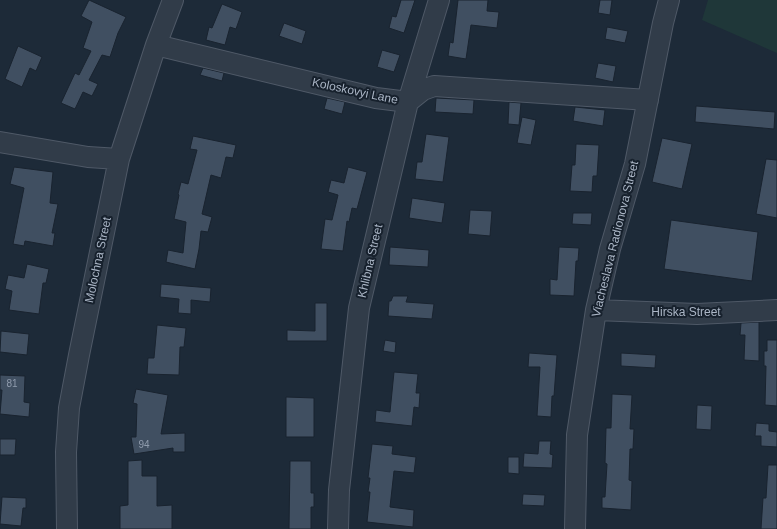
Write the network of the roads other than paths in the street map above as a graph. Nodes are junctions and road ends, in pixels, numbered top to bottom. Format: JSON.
{"nodes":[{"id":1,"x":173,"y":0,"type":"edge"},
{"id":2,"x":439,"y":0,"type":"edge"},
{"id":3,"x":669,"y":0,"type":"edge"},
{"id":4,"x":156,"y":45,"type":"junction"},
{"id":5,"x":648,"y":100,"type":"junction"},
{"id":6,"x":408,"y":102,"type":"junction"},
{"id":7,"x":0,"y":142,"type":"edge"},
{"id":8,"x":119,"y":158,"type":"junction"},
{"id":9,"x":596,"y":310,"type":"junction"},
{"id":10,"x":777,"y":310,"type":"edge"},
{"id":11,"x":67,"y":529,"type":"edge"},
{"id":12,"x":338,"y":529,"type":"edge"},
{"id":13,"x":575,"y":529,"type":"edge"}],
"edges":[{"from":1,"to":4,"type":"street","name":"Molochna Street"},
{"from":2,"to":6,"type":"street","name":"Khlibna Street"},
{"from":3,"to":5,"type":"street","name":"Viacheslava Radionova Street"},
{"from":4,"to":6,"type":"street","name":"Koloskovyi Lane"},
{"from":4,"to":8,"type":"street","name":"Molochna Street"},
{"from":5,"to":6,"type":"street","name":"Koloskovyi Lane"},
{"from":5,"to":9,"type":"street","name":"Viacheslava Radionova Street"},
{"from":6,"to":12,"type":"street","name":"Khlibna Street"},
{"from":7,"to":8,"type":"street"},
{"from":8,"to":11,"type":"street","name":"Molochna Street"},
{"from":9,"to":10,"type":"street","name":"Hirska Street"},
{"from":9,"to":13,"type":"street","name":"Viacheslava Radionova Street"}]}
